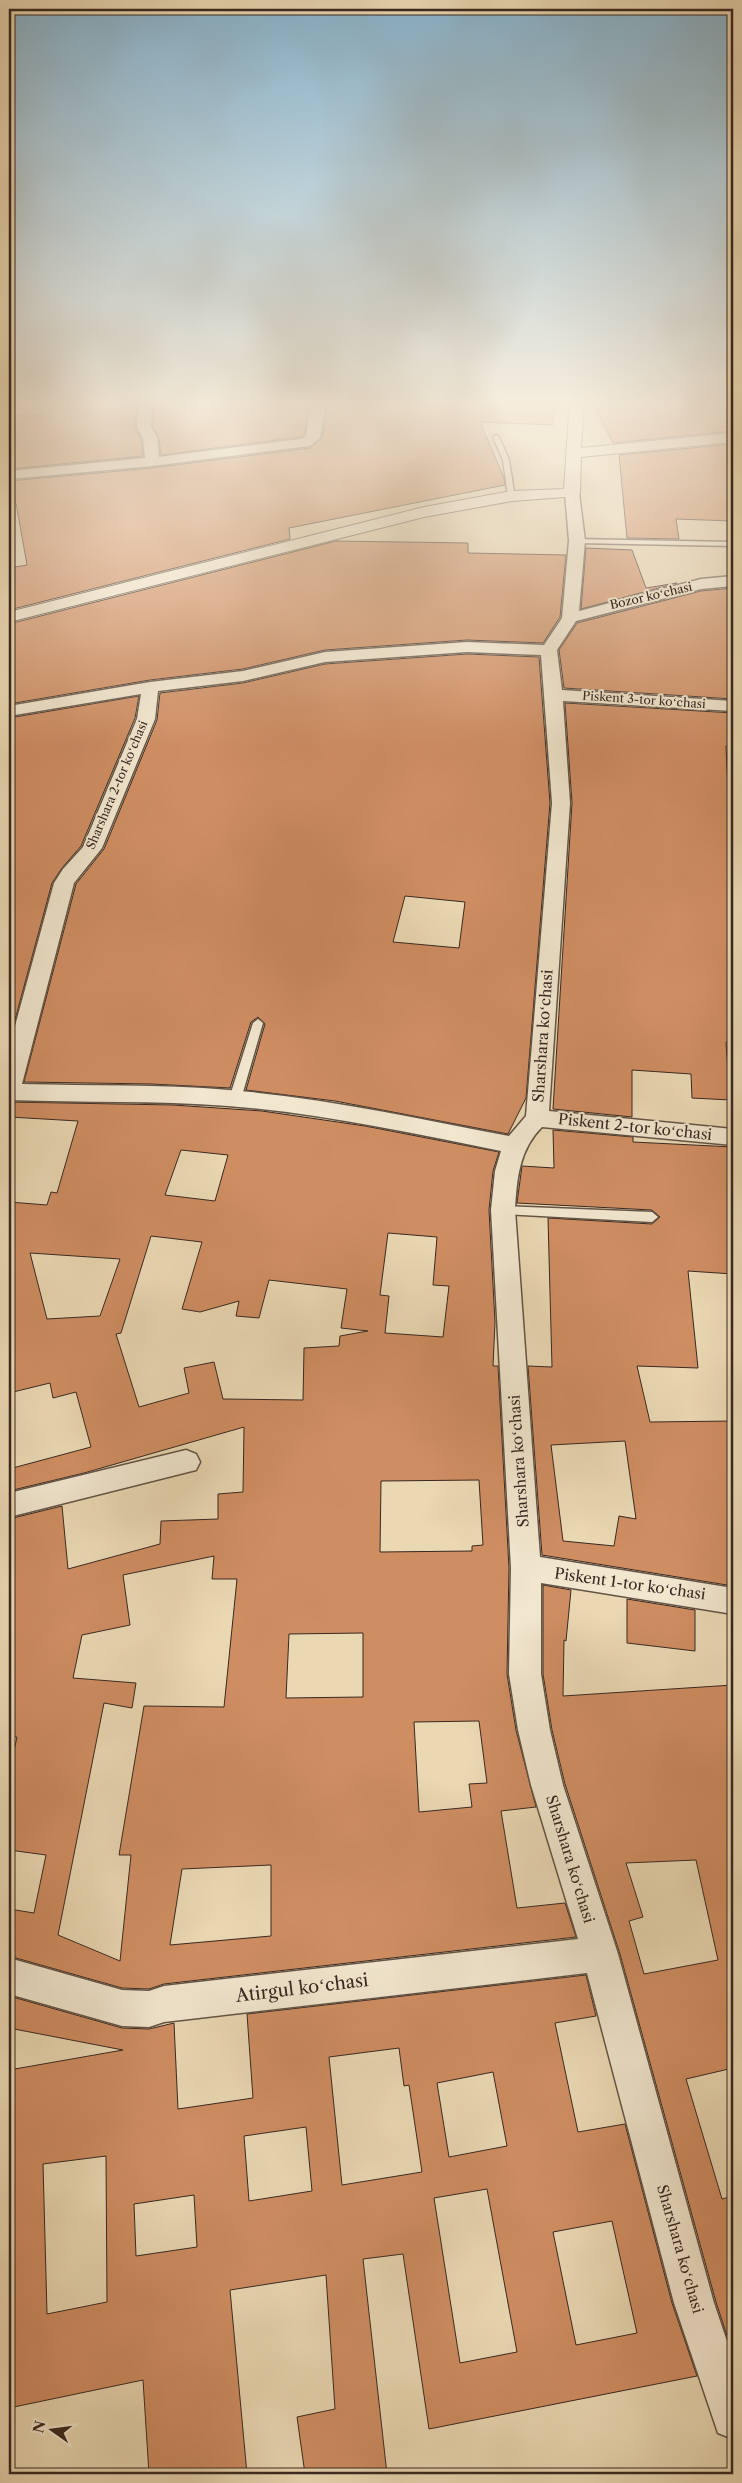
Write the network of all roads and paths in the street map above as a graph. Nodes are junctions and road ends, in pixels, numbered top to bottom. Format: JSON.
{"nodes":[{"id":1,"x":409,"y":516,"type":"edge"},
{"id":2,"x":574,"y":516,"type":"edge"},
{"id":3,"x":577,"y":541,"type":"junction"},
{"id":4,"x":733,"y":544,"type":"edge"},
{"id":5,"x":733,"y":581,"type":"edge"},
{"id":6,"x":9,"y":617,"type":"edge"},
{"id":7,"x":570,"y":618,"type":"junction"},
{"id":8,"x":549,"y":650,"type":"junction"},
{"id":9,"x":150,"y":687,"type":"junction"},
{"id":10,"x":554,"y":695,"type":"junction"},
{"id":11,"x":733,"y":706,"type":"edge"},
{"id":12,"x":9,"y":711,"type":"edge"},
{"id":13,"x":258,"y":1024,"type":"dead end"},
{"id":14,"x":9,"y":1091,"type":"edge"},
{"id":15,"x":235,"y":1099,"type":"junction"},
{"id":16,"x":537,"y":1118,"type":"junction"},
{"id":17,"x":733,"y":1137,"type":"edge"},
{"id":18,"x":513,"y":1145,"type":"junction"},
{"id":19,"x":503,"y":1210,"type":"junction"},
{"id":20,"x":652,"y":1217,"type":"dead end"},
{"id":21,"x":186,"y":1462,"type":"dead end"},
{"id":22,"x":9,"y":1505,"type":"edge"},
{"id":23,"x":526,"y":1568,"type":"junction"},
{"id":24,"x":733,"y":1600,"type":"edge"},
{"id":25,"x":600,"y":1954,"type":"junction"},
{"id":26,"x":9,"y":1976,"type":"edge"},
{"id":27,"x":733,"y":2418,"type":"edge"}],
"edges":[{"from":1,"to":6,"type":"street"},
{"from":2,"to":3,"type":"street"},
{"from":3,"to":4,"type":"lane"},
{"from":3,"to":7,"type":"street"},
{"from":5,"to":7,"type":"street","name":"Bozor koʻchasi"},
{"from":7,"to":8,"type":"street"},
{"from":8,"to":9,"type":"street"},
{"from":8,"to":10,"type":"street","name":"Sharshara koʻchasi"},
{"from":9,"to":12,"type":"street"},
{"from":9,"to":14,"type":"street","name":"Sharshara 2-tor koʻchasi"},
{"from":10,"to":11,"type":"street","name":"Piskent 3-tor koʻchasi"},
{"from":10,"to":16,"type":"street","name":"Sharshara koʻchasi"},
{"from":13,"to":15,"type":"lane"},
{"from":14,"to":15,"type":"street"},
{"from":15,"to":18,"type":"street"},
{"from":16,"to":17,"type":"street","name":"Piskent 2-tor koʻchasi"},
{"from":16,"to":18,"type":"street","name":"Sharshara koʻchasi"},
{"from":18,"to":19,"type":"street","name":"Sharshara koʻchasi"},
{"from":19,"to":20,"type":"lane"},
{"from":19,"to":23,"type":"street","name":"Sharshara koʻchasi"},
{"from":21,"to":22,"type":"street"},
{"from":23,"to":24,"type":"street","name":"Piskent 1-tor koʻchasi"},
{"from":23,"to":25,"type":"street","name":"Sharshara koʻchasi"},
{"from":25,"to":26,"type":"street","name":"Atirgul koʻchasi"},
{"from":25,"to":27,"type":"street","name":"Sharshara koʻchasi"}]}
